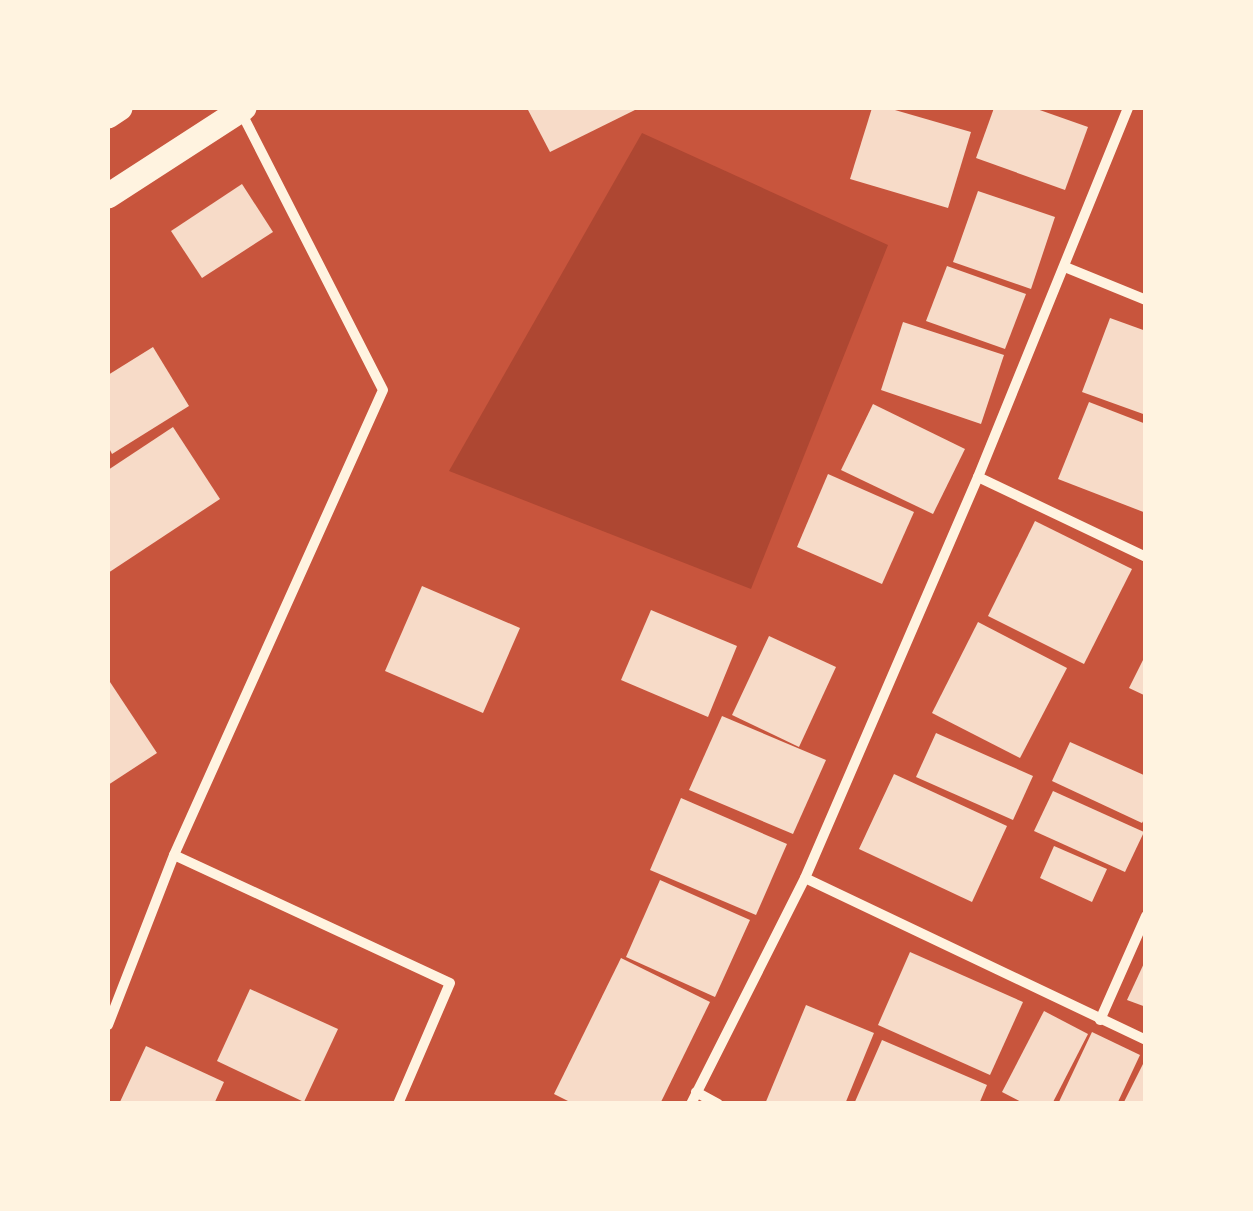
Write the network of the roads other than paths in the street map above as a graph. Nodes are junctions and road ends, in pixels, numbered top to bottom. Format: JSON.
{"nodes":[{"id":1,"x":120,"y":108,"type":"edge"},
{"id":2,"x":242,"y":108,"type":"edge"},
{"id":3,"x":1128,"y":108,"type":"edge"},
{"id":4,"x":108,"y":116,"type":"edge"},
{"id":5,"x":108,"y":196,"type":"edge"},
{"id":6,"x":1064,"y":267,"type":"junction"},
{"id":7,"x":1146,"y":300,"type":"edge"},
{"id":8,"x":978,"y":477,"type":"junction"},
{"id":9,"x":1146,"y":557,"type":"edge"},
{"id":10,"x":174,"y":855,"type":"junction"},
{"id":11,"x":805,"y":878,"type":"junction"},
{"id":12,"x":1146,"y":916,"type":"edge"},
{"id":13,"x":1100,"y":1020,"type":"junction"},
{"id":14,"x":108,"y":1025,"type":"edge"},
{"id":15,"x":1146,"y":1040,"type":"edge"},
{"id":16,"x":694,"y":1098,"type":"edge"},
{"id":17,"x":398,"y":1104,"type":"edge"},
{"id":18,"x":718,"y":1104,"type":"edge"}],
"edges":[{"from":1,"to":4,"type":"main road"},
{"from":2,"to":5,"type":"main road"},
{"from":2,"to":10,"type":"street"},
{"from":3,"to":6,"type":"street"},
{"from":6,"to":7,"type":"street"},
{"from":6,"to":8,"type":"street"},
{"from":8,"to":9,"type":"street"},
{"from":8,"to":11,"type":"street"},
{"from":10,"to":14,"type":"street"},
{"from":10,"to":17,"type":"street"},
{"from":11,"to":13,"type":"street"},
{"from":11,"to":16,"type":"street"},
{"from":12,"to":13,"type":"street"},
{"from":13,"to":15,"type":"street"},
{"from":16,"to":18,"type":"street"}]}
